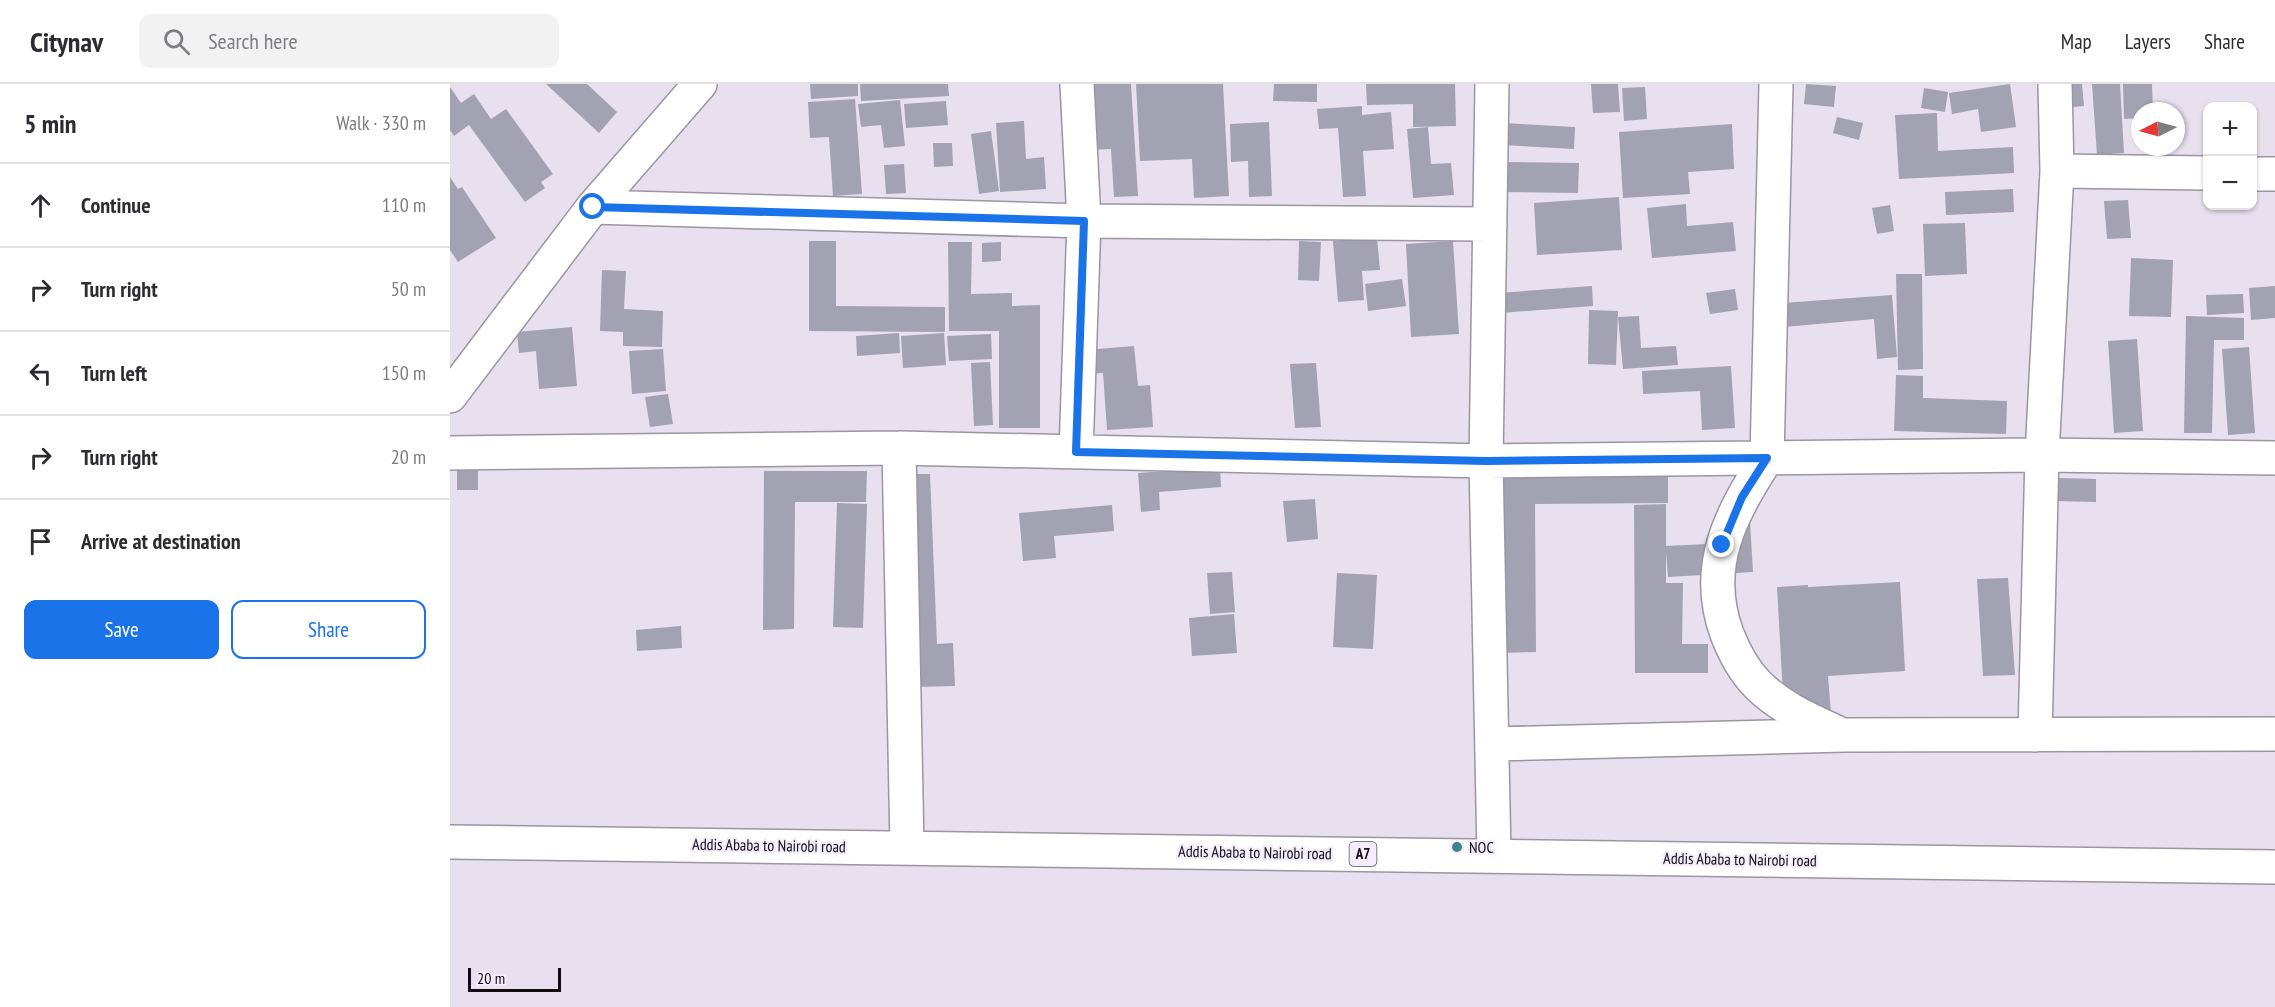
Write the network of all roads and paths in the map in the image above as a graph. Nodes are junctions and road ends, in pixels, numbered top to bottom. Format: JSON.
{"nodes":[{"id":1,"x":700,"y":84,"type":"edge"},
{"id":2,"x":1077,"y":84,"type":"edge"},
{"id":3,"x":1492,"y":84,"type":"edge"},
{"id":4,"x":1776,"y":84,"type":"edge"},
{"id":5,"x":2055,"y":84,"type":"edge"},
{"id":6,"x":2057,"y":171,"type":"junction"},
{"id":7,"x":2203,"y":173,"type":"edge"},
{"id":8,"x":2257,"y":174,"type":"edge"},
{"id":9,"x":2275,"y":174,"type":"edge"},
{"id":10,"x":593,"y":207,"type":"junction"},
{"id":11,"x":1084,"y":221,"type":"junction"},
{"id":12,"x":1490,"y":224,"type":"junction"},
{"id":13,"x":450,"y":396,"type":"edge"},
{"id":14,"x":899,"y":448,"type":"junction"},
{"id":15,"x":1076,"y":452,"type":"junction"},
{"id":16,"x":450,"y":453,"type":"edge"},
{"id":17,"x":2042,"y":455,"type":"junction"},
{"id":18,"x":1767,"y":458,"type":"junction"},
{"id":19,"x":2275,"y":458,"type":"edge"},
{"id":20,"x":1486,"y":461,"type":"junction"},
{"id":21,"x":2275,"y":734,"type":"edge"},
{"id":22,"x":1844,"y":735,"type":"junction"},
{"id":23,"x":2035,"y":735,"type":"junction"},
{"id":24,"x":1492,"y":744,"type":"junction"},
{"id":25,"x":450,"y":842,"type":"edge"},
{"id":26,"x":907,"y":847,"type":"junction"},
{"id":27,"x":1494,"y":855,"type":"junction"},
{"id":28,"x":2275,"y":867,"type":"edge"}],
"edges":[{"from":1,"to":10,"type":"main road"},
{"from":2,"to":11,"type":"main road"},
{"from":3,"to":12,"type":"main road"},
{"from":4,"to":18,"type":"main road"},
{"from":5,"to":6,"type":"main road"},
{"from":6,"to":7,"type":"main road"},
{"from":6,"to":17,"type":"main road"},
{"from":8,"to":9,"type":"main road"},
{"from":10,"to":11,"type":"main road"},
{"from":10,"to":13,"type":"main road"},
{"from":11,"to":12,"type":"main road"},
{"from":11,"to":15,"type":"main road"},
{"from":12,"to":20,"type":"main road"},
{"from":14,"to":15,"type":"main road"},
{"from":14,"to":16,"type":"main road"},
{"from":14,"to":26,"type":"main road"},
{"from":15,"to":20,"type":"main road"},
{"from":17,"to":18,"type":"main road"},
{"from":17,"to":19,"type":"main road"},
{"from":17,"to":23,"type":"main road"},
{"from":18,"to":20,"type":"main road"},
{"from":18,"to":22,"type":"main road"},
{"from":20,"to":24,"type":"main road"},
{"from":21,"to":23,"type":"main road"},
{"from":22,"to":23,"type":"main road"},
{"from":22,"to":24,"type":"main road"},
{"from":24,"to":27,"type":"main road"},
{"from":25,"to":26,"type":"main road","name":"Addis Ababa to Nairobi road","number":"A7"},
{"from":26,"to":27,"type":"main road","name":"Addis Ababa to Nairobi road","number":"A7"},
{"from":27,"to":28,"type":"main road","name":"Addis Ababa to Nairobi road","number":"A7"}]}
